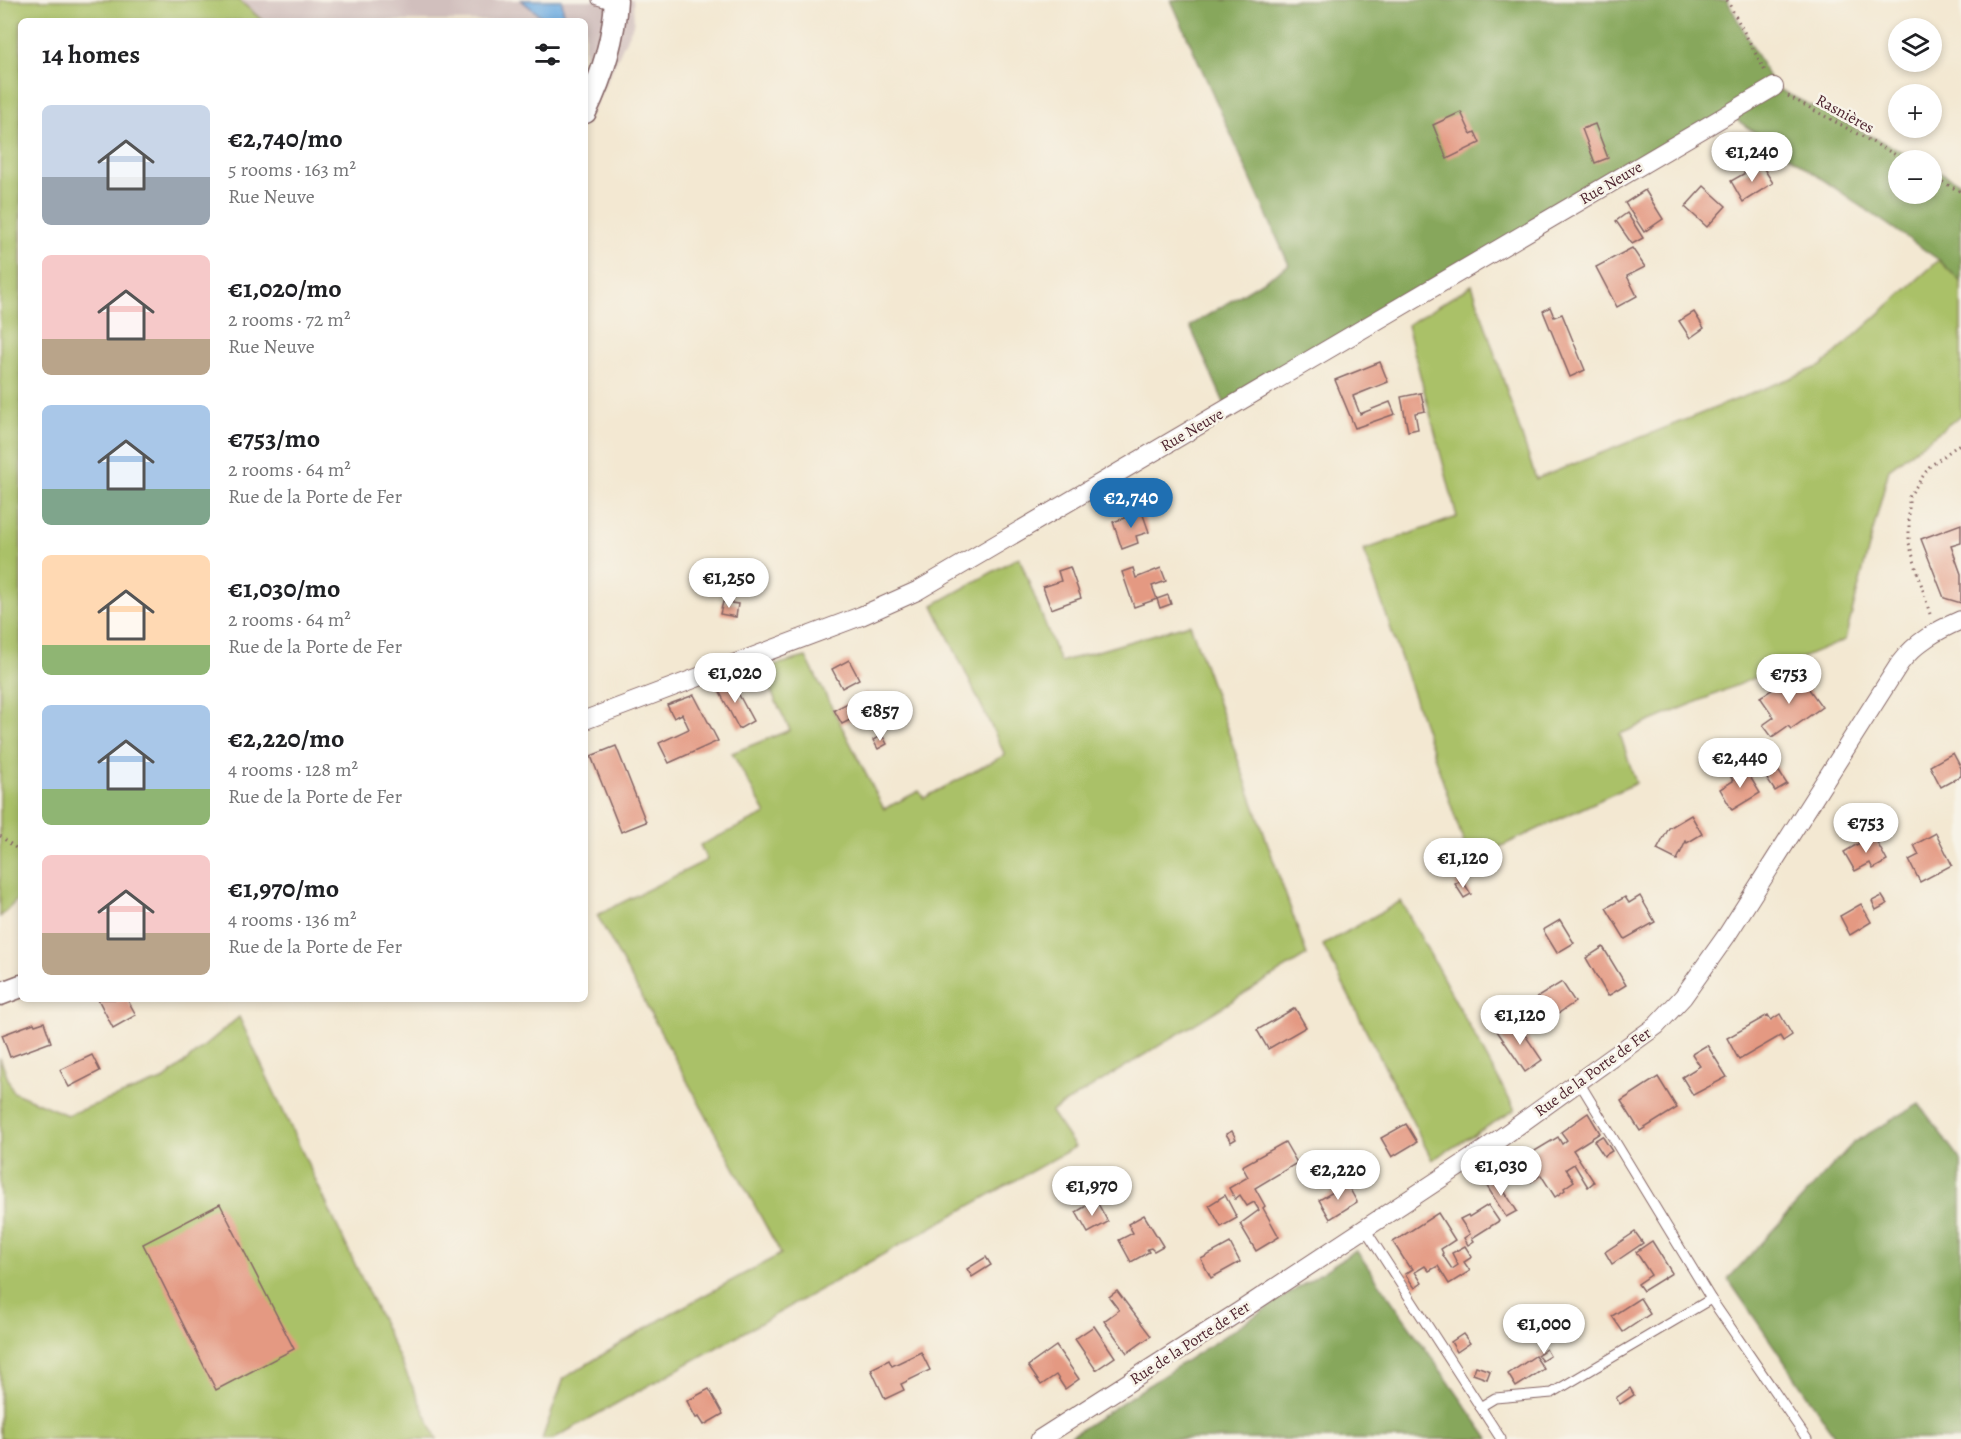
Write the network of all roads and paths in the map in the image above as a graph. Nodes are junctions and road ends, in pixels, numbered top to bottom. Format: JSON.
{"nodes":[{"id":1,"x":1727,"y":0,"type":"edge"},
{"id":2,"x":610,"y":2,"type":"edge"},
{"id":3,"x":1774,"y":87,"type":"junction"},
{"id":4,"x":588,"y":105,"type":"edge"},
{"id":5,"x":1888,"y":151,"type":"edge"},
{"id":6,"x":1942,"y":182,"type":"edge"},
{"id":7,"x":1961,"y":192,"type":"edge"},
{"id":8,"x":1961,"y":443,"type":"edge"},
{"id":9,"x":1961,"y":620,"type":"edge"},
{"id":10,"x":1935,"y":631,"type":"junction"},
{"id":11,"x":588,"y":719,"type":"edge"},
{"id":12,"x":0,"y":836,"type":"edge"},
{"id":13,"x":18,"y":850,"type":"edge"},
{"id":14,"x":18,"y":987,"type":"edge"},
{"id":15,"x":0,"y":994,"type":"edge"},
{"id":16,"x":1579,"y":1082,"type":"junction"},
{"id":17,"x":1365,"y":1229,"type":"junction"},
{"id":18,"x":1711,"y":1299,"type":"junction"},
{"id":19,"x":1480,"y":1407,"type":"junction"},
{"id":20,"x":1040,"y":1439,"type":"edge"},
{"id":21,"x":1501,"y":1439,"type":"edge"},
{"id":22,"x":1807,"y":1439,"type":"edge"}],
"edges":[{"from":1,"to":3,"type":"path"},
{"from":2,"to":4,"type":"street"},
{"from":3,"to":5,"type":"path","name":"Rasnières"},
{"from":3,"to":11,"type":"street","name":"Rue Neuve"},
{"from":6,"to":7,"type":"path"},
{"from":8,"to":10,"type":"path"},
{"from":9,"to":10,"type":"street","name":"Rue de la Porte de Fer"},
{"from":10,"to":16,"type":"street","name":"Rue de la Porte de Fer"},
{"from":12,"to":13,"type":"path"},
{"from":14,"to":15,"type":"street"},
{"from":16,"to":17,"type":"street","name":"Rue de la Porte de Fer"},
{"from":16,"to":18,"type":"lane"},
{"from":17,"to":19,"type":"lane"},
{"from":17,"to":20,"type":"street","name":"Rue de la Porte de Fer"},
{"from":18,"to":19,"type":"lane"},
{"from":18,"to":22,"type":"lane"},
{"from":19,"to":21,"type":"lane"}]}
